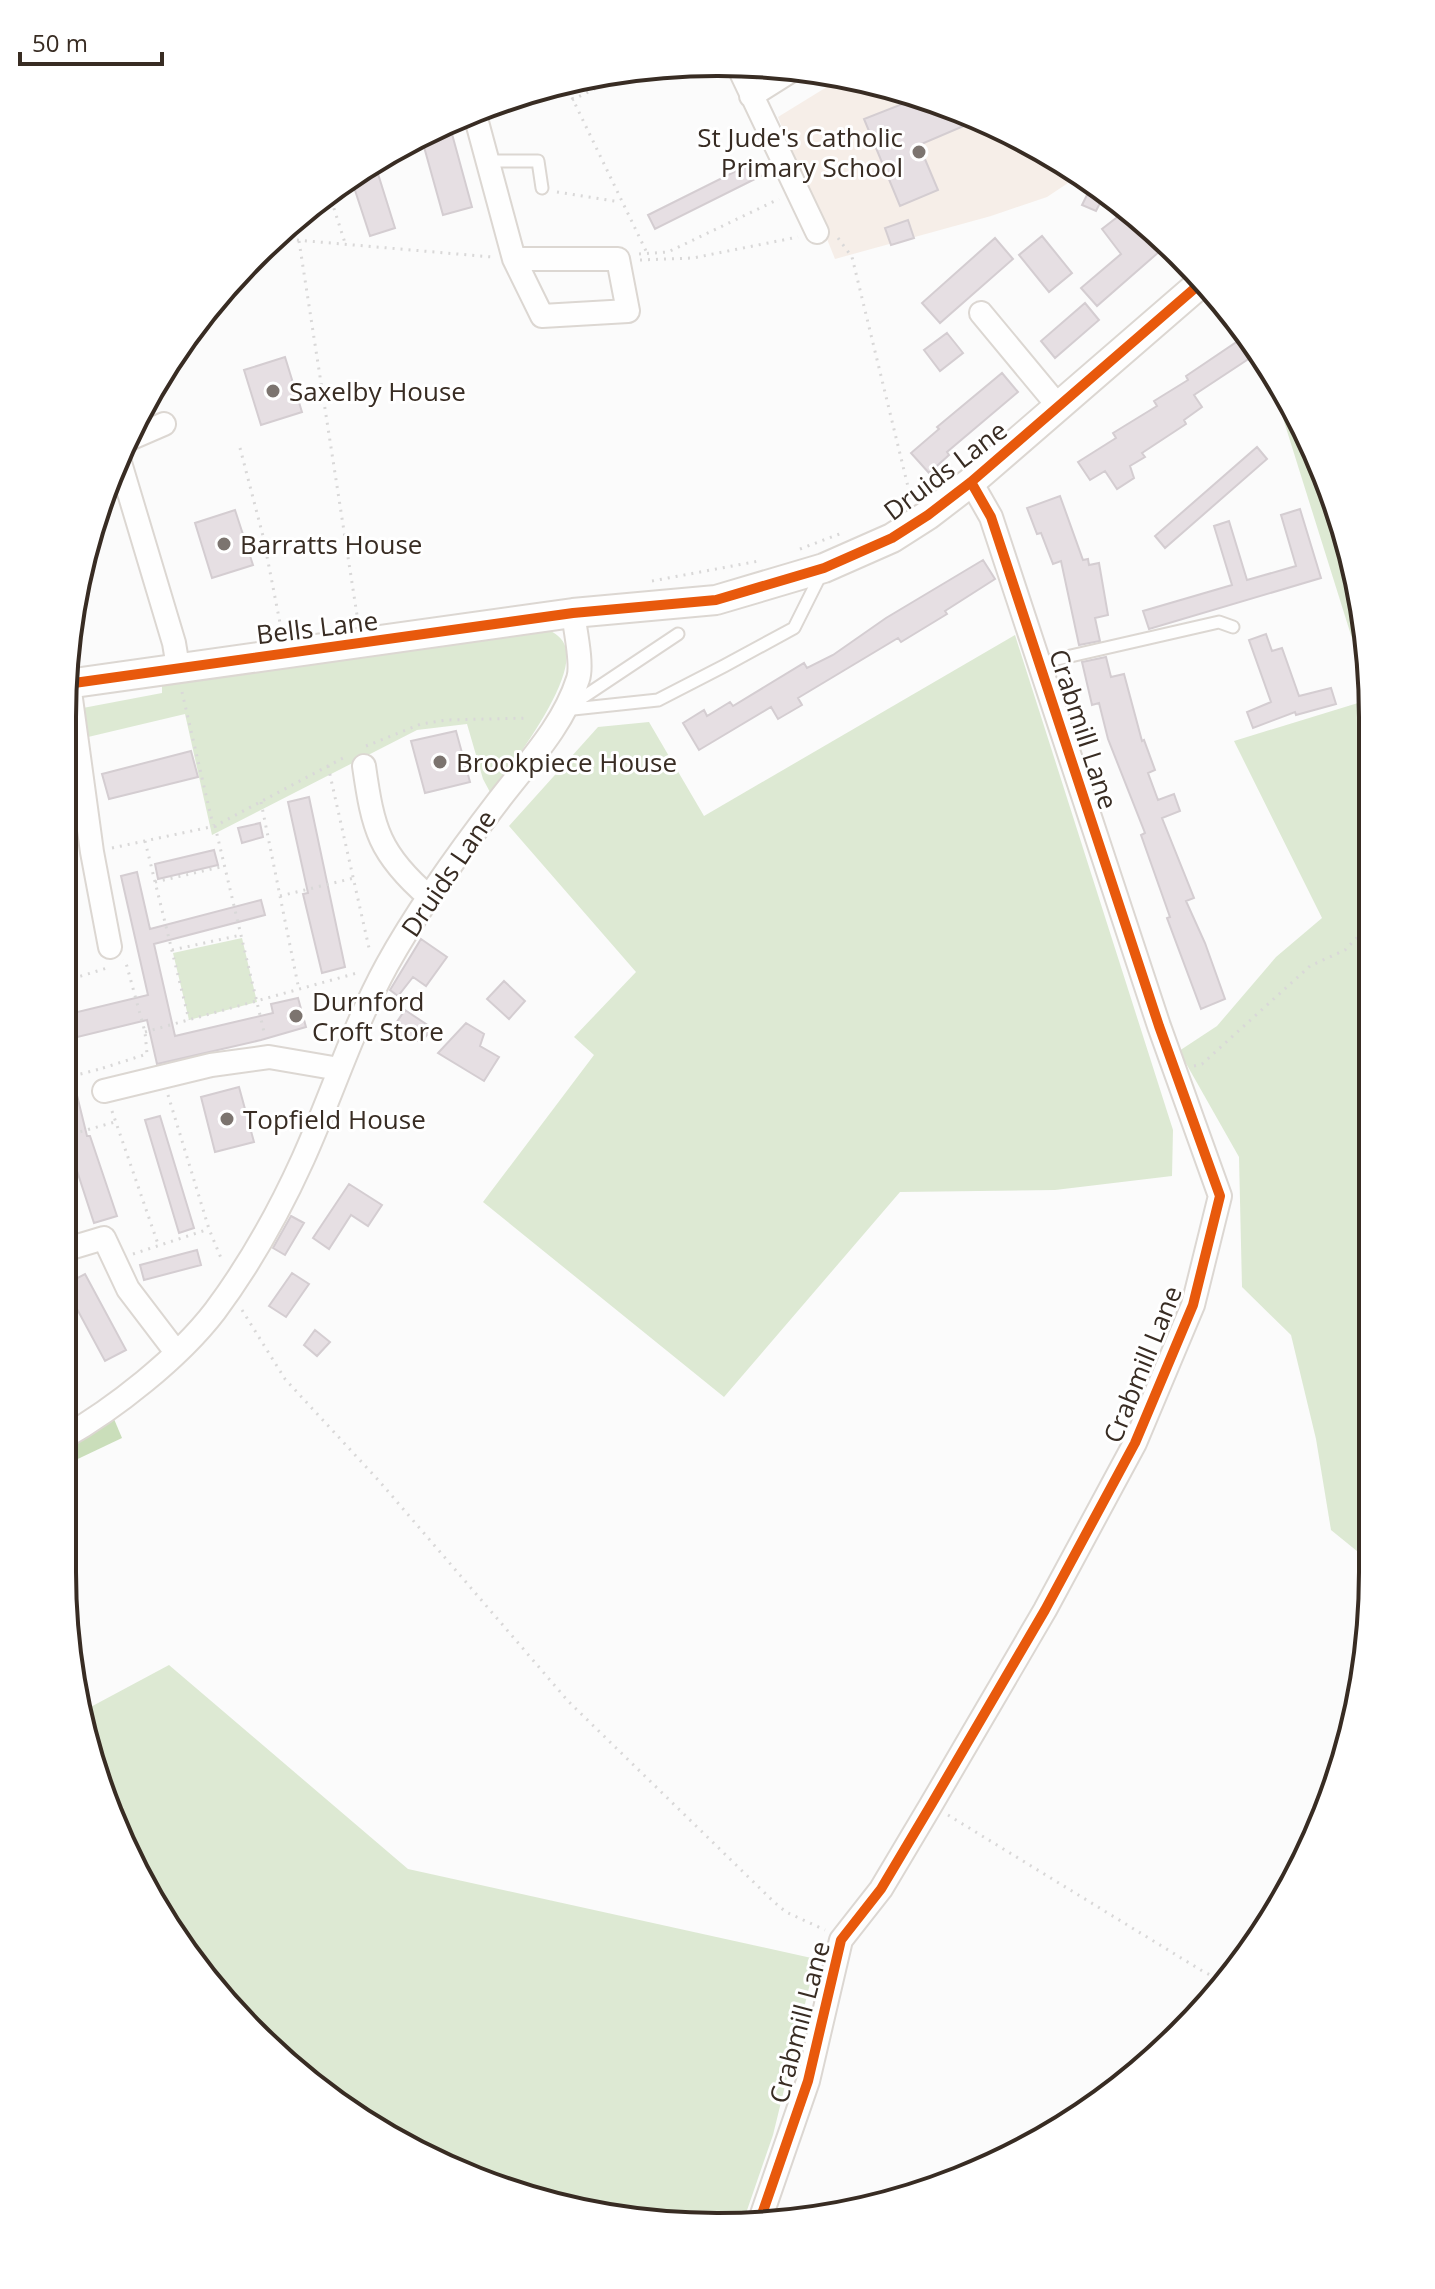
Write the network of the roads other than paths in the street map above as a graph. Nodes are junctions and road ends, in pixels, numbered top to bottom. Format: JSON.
{"nodes":[{"id":1,"x":743,"y":77,"type":"edge"},
{"id":2,"x":778,"y":79,"type":"edge"},
{"id":3,"x":751,"y":96,"type":"junction"},
{"id":4,"x":477,"y":123,"type":"edge"},
{"id":5,"x":488,"y":161,"type":"junction"},
{"id":6,"x":542,"y":188,"type":"road end"},
{"id":7,"x":817,"y":232,"type":"road end"},
{"id":8,"x":514,"y":259,"type":"junction"},
{"id":9,"x":1189,"y":283,"type":"edge"},
{"id":10,"x":981,"y":313,"type":"dead end"},
{"id":11,"x":1059,"y":407,"type":"junction"},
{"id":12,"x":164,"y":424,"type":"dead end"},
{"id":13,"x":142,"y":433,"type":"edge"},
{"id":14,"x":124,"y":475,"type":"edge"},
{"id":15,"x":971,"y":482,"type":"junction"},
{"id":16,"x":824,"y":568,"type":"junction"},
{"id":17,"x":573,"y":613,"type":"junction"},
{"id":18,"x":1233,"y":627,"type":"dead end"},
{"id":19,"x":678,"y":634,"type":"dead end"},
{"id":20,"x":1040,"y":663,"type":"junction"},
{"id":21,"x":180,"y":678,"type":"junction"},
{"id":22,"x":77,"y":684,"type":"edge"},
{"id":23,"x":564,"y":710,"type":"junction"},
{"id":24,"x":76,"y":740,"type":"edge"},
{"id":25,"x":359,"y":756,"type":"road end"},
{"id":26,"x":429,"y":897,"type":"junction"},
{"id":27,"x":111,"y":957,"type":"road end"},
{"id":28,"x":339,"y":1069,"type":"junction"},
{"id":29,"x":104,"y":1080,"type":"road end"},
{"id":30,"x":76,"y":1246,"type":"edge"},
{"id":31,"x":176,"y":1352,"type":"junction"},
{"id":32,"x":76,"y":1430,"type":"edge"},
{"id":33,"x":763,"y":2212,"type":"edge"}],
"edges":[{"from":1,"to":3,"type":"street"},
{"from":2,"to":3,"type":"street"},
{"from":3,"to":7,"type":"street"},
{"from":4,"to":5,"type":"street"},
{"from":5,"to":6,"type":"lane"},
{"from":5,"to":8,"type":"street"},
{"from":8,"to":8,"type":"street"},
{"from":9,"to":11,"type":"street","name":"Druids Lane"},
{"from":10,"to":11,"type":"street"},
{"from":11,"to":15,"type":"street","name":"Druids Lane"},
{"from":12,"to":13,"type":"street"},
{"from":14,"to":21,"type":"street"},
{"from":15,"to":16,"type":"street","name":"Druids Lane"},
{"from":15,"to":20,"type":"street","name":"Crabmill Lane"},
{"from":16,"to":17,"type":"street","name":"Druids Lane"},
{"from":16,"to":23,"type":"lane"},
{"from":17,"to":21,"type":"street","name":"Bells Lane"},
{"from":17,"to":23,"type":"street","name":"Druids Lane"},
{"from":18,"to":20,"type":"lane"},
{"from":19,"to":23,"type":"lane"},
{"from":20,"to":33,"type":"street","name":"Crabmill Lane"},
{"from":21,"to":22,"type":"street","name":"Bells Lane"},
{"from":23,"to":26,"type":"street","name":"Druids Lane"},
{"from":24,"to":27,"type":"street"},
{"from":25,"to":26,"type":"street"},
{"from":26,"to":28,"type":"street","name":"Druids Lane"},
{"from":28,"to":29,"type":"street"},
{"from":28,"to":31,"type":"street","name":"Druids Lane"},
{"from":30,"to":31,"type":"street"},
{"from":31,"to":32,"type":"street","name":"Druids Lane"}]}
